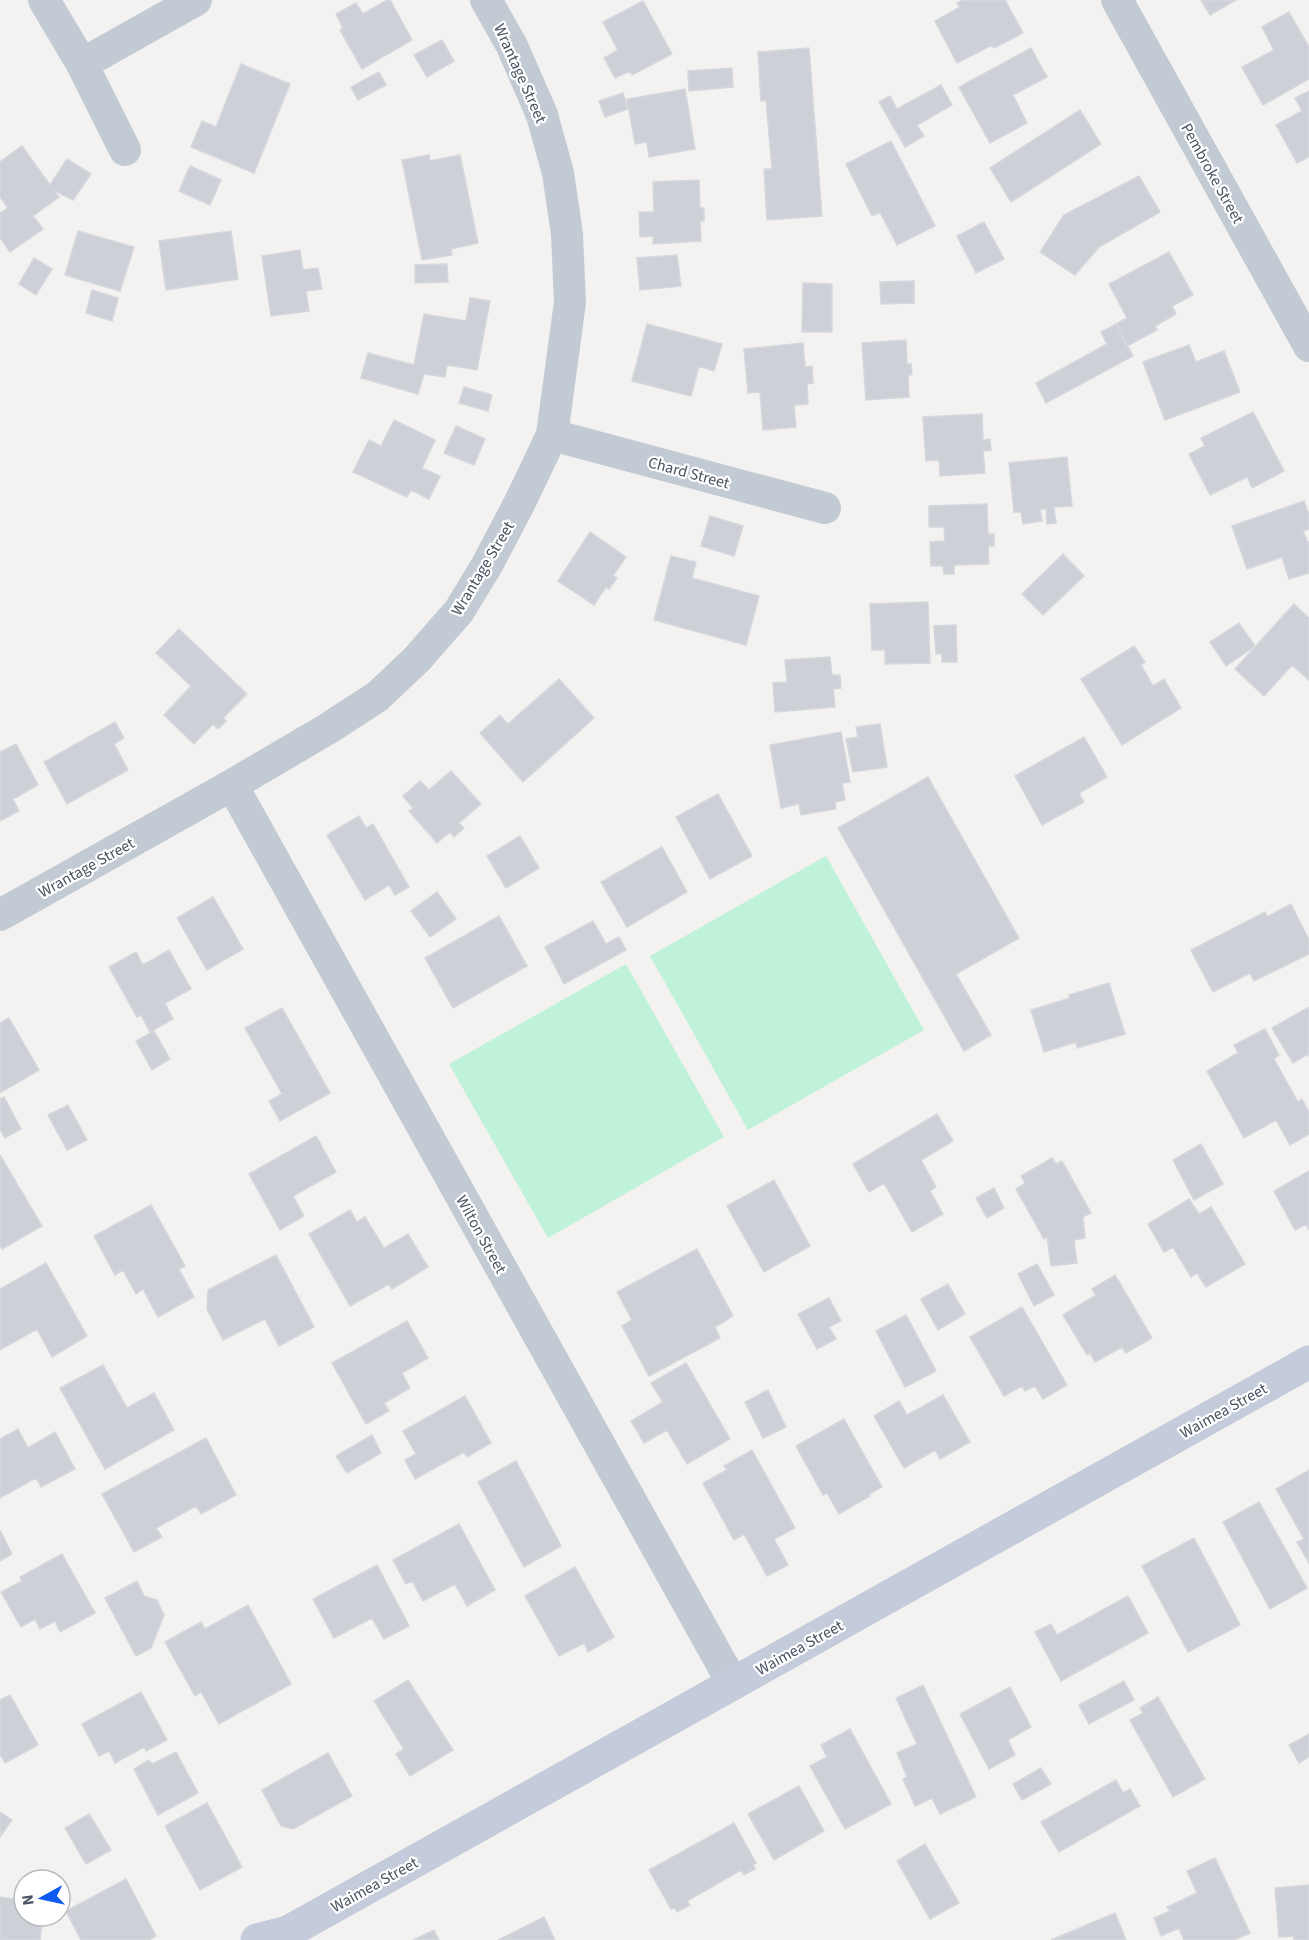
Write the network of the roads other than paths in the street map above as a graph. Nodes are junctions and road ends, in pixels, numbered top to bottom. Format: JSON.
{"nodes":[{"id":1,"x":44,"y":0,"type":"edge"},
{"id":2,"x":196,"y":0,"type":"edge"},
{"id":3,"x":486,"y":0,"type":"edge"},
{"id":4,"x":1117,"y":0,"type":"edge"},
{"id":5,"x":82,"y":64,"type":"junction"},
{"id":6,"x":125,"y":150,"type":"dead end"},
{"id":7,"x":1309,"y":346,"type":"edge"},
{"id":8,"x":552,"y":435,"type":"junction"},
{"id":9,"x":825,"y":508,"type":"dead end"},
{"id":10,"x":232,"y":785,"type":"junction"},
{"id":11,"x":0,"y":915,"type":"edge"},
{"id":12,"x":1309,"y":1362,"type":"edge"},
{"id":13,"x":733,"y":1684,"type":"junction"},
{"id":14,"x":285,"y":1937,"type":"edge"},
{"id":15,"x":257,"y":1940,"type":"edge"}],
"edges":[{"from":1,"to":5,"type":"street"},
{"from":2,"to":5,"type":"street"},
{"from":3,"to":8,"type":"street","name":"Wrantage Street"},
{"from":4,"to":7,"type":"street","name":"Pembroke Street"},
{"from":5,"to":6,"type":"street"},
{"from":8,"to":9,"type":"street","name":"Chard Street"},
{"from":8,"to":10,"type":"street","name":"Wrantage Street"},
{"from":10,"to":11,"type":"street","name":"Wrantage Street"},
{"from":10,"to":13,"type":"street","name":"Wilton Street"},
{"from":12,"to":13,"type":"main road","name":"Waimea Street"},
{"from":13,"to":14,"type":"main road","name":"Waimea Street"},
{"from":14,"to":15,"type":"main road","name":"Waimea Street"}]}
